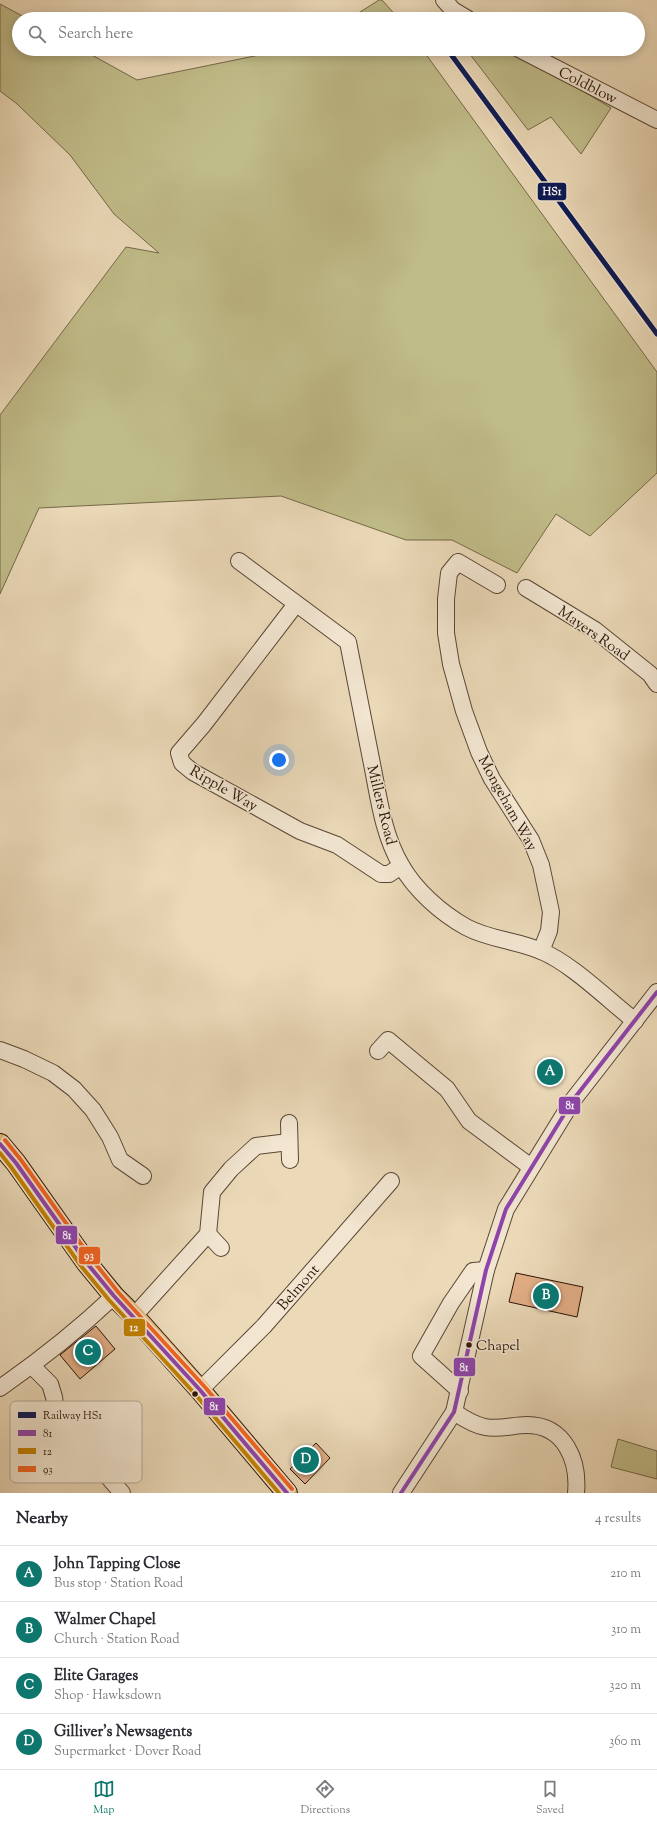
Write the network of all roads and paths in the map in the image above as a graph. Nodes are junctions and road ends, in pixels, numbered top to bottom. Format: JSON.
{"nodes":[{"id":1,"x":444,"y":0,"type":"edge"},
{"id":2,"x":456,"y":12,"type":"edge"},
{"id":3,"x":533,"y":56,"type":"edge"},
{"id":4,"x":657,"y":120,"type":"edge"},
{"id":5,"x":239,"y":561,"type":"dead end"},
{"id":6,"x":497,"y":585,"type":"dead end"},
{"id":7,"x":526,"y":588,"type":"dead end"},
{"id":8,"x":296,"y":604,"type":"junction"},
{"id":9,"x":657,"y":684,"type":"edge"},
{"id":10,"x":401,"y":866,"type":"junction"},
{"id":11,"x":541,"y":951,"type":"junction"},
{"id":12,"x":657,"y":992,"type":"edge"},
{"id":13,"x":635,"y":1021,"type":"junction"},
{"id":14,"x":0,"y":1050,"type":"edge"},
{"id":15,"x":378,"y":1051,"type":"dead end"},
{"id":16,"x":289,"y":1123,"type":"dead end"},
{"id":17,"x":289,"y":1142,"type":"junction"},
{"id":18,"x":0,"y":1144,"type":"edge"},
{"id":19,"x":290,"y":1160,"type":"dead end"},
{"id":20,"x":532,"y":1167,"type":"junction"},
{"id":21,"x":143,"y":1176,"type":"dead end"},
{"id":22,"x":391,"y":1181,"type":"dead end"},
{"id":23,"x":208,"y":1234,"type":"junction"},
{"id":24,"x":221,"y":1248,"type":"dead end"},
{"id":25,"x":486,"y":1270,"type":"junction"},
{"id":26,"x":114,"y":1296,"type":"junction"},
{"id":27,"x":134,"y":1316,"type":"junction"},
{"id":28,"x":32,"y":1366,"type":"junction"},
{"id":29,"x":0,"y":1388,"type":"edge"},
{"id":30,"x":200,"y":1390,"type":"junction"},
{"id":31,"x":460,"y":1391,"type":"junction"},
{"id":32,"x":54,"y":1401,"type":"edge"},
{"id":33,"x":454,"y":1412,"type":"junction"},
{"id":34,"x":113,"y":1483,"type":"edge"},
{"id":35,"x":122,"y":1493,"type":"edge"},
{"id":36,"x":288,"y":1493,"type":"edge"},
{"id":37,"x":401,"y":1493,"type":"edge"},
{"id":38,"x":576,"y":1493,"type":"edge"}],
"edges":[{"from":1,"to":2,"type":"street"},
{"from":3,"to":4,"type":"street","name":"Coldblow"},
{"from":5,"to":8,"type":"street","name":"Millers Road"},
{"from":6,"to":11,"type":"street","name":"Mongeham Way"},
{"from":7,"to":9,"type":"street","name":"Mayers Road"},
{"from":8,"to":10,"type":"street","name":"Millers Road"},
{"from":8,"to":10,"type":"street","name":"Ripple Way"},
{"from":10,"to":11,"type":"street","name":"Millers Road"},
{"from":11,"to":13,"type":"street","name":"Millers Road"},
{"from":12,"to":13,"type":"street"},
{"from":13,"to":20,"type":"street"},
{"from":14,"to":21,"type":"street"},
{"from":15,"to":20,"type":"street"},
{"from":16,"to":17,"type":"street"},
{"from":17,"to":19,"type":"street"},
{"from":17,"to":23,"type":"street"},
{"from":18,"to":26,"type":"main road"},
{"from":20,"to":25,"type":"street"},
{"from":22,"to":30,"type":"street","name":"Belmont"},
{"from":23,"to":24,"type":"street"},
{"from":23,"to":27,"type":"street"},
{"from":25,"to":31,"type":"street"},
{"from":25,"to":31,"type":"street"},
{"from":26,"to":27,"type":"main road"},
{"from":26,"to":28,"type":"street"},
{"from":27,"to":30,"type":"main road"},
{"from":28,"to":29,"type":"street"},
{"from":28,"to":32,"type":"street"},
{"from":30,"to":36,"type":"main road"},
{"from":31,"to":33,"type":"street"},
{"from":33,"to":37,"type":"street"},
{"from":33,"to":38,"type":"street"},
{"from":34,"to":35,"type":"street"}]}
